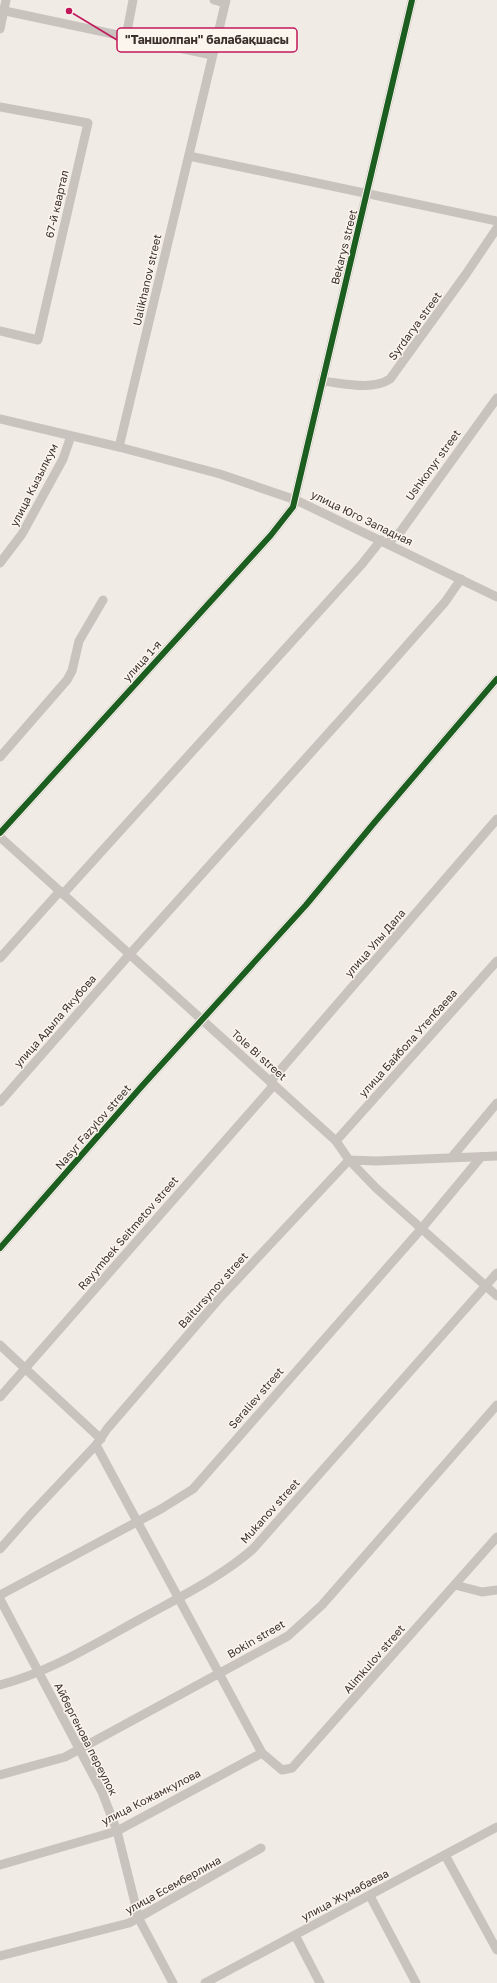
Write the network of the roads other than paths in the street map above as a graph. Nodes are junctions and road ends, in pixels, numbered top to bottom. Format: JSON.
{"nodes":[{"id":1,"x":6,"y":0,"type":"edge"},
{"id":2,"x":133,"y":0,"type":"edge"},
{"id":3,"x":214,"y":0,"type":"edge"},
{"id":4,"x":412,"y":0,"type":"edge"},
{"id":5,"x":226,"y":1,"type":"edge"},
{"id":6,"x":2,"y":10,"type":"edge"},
{"id":7,"x":0,"y":29,"type":"edge"},
{"id":8,"x":126,"y":37,"type":"junction"},
{"id":9,"x":212,"y":54,"type":"junction"},
{"id":10,"x":0,"y":107,"type":"edge"},
{"id":11,"x":189,"y":156,"type":"junction"},
{"id":12,"x":368,"y":193,"type":"junction"},
{"id":13,"x":497,"y":221,"type":"edge"},
{"id":14,"x":497,"y":228,"type":"edge"},
{"id":15,"x":0,"y":331,"type":"edge"},
{"id":16,"x":322,"y":381,"type":"junction"},
{"id":17,"x":497,"y":398,"type":"edge"},
{"id":18,"x":0,"y":419,"type":"edge"},
{"id":19,"x":71,"y":436,"type":"junction"},
{"id":20,"x":119,"y":446,"type":"junction"},
{"id":21,"x":296,"y":500,"type":"junction"},
{"id":22,"x":385,"y":542,"type":"junction"},
{"id":23,"x":0,"y":563,"type":"edge"},
{"id":24,"x":461,"y":579,"type":"junction"},
{"id":25,"x":497,"y":598,"type":"edge"},
{"id":26,"x":103,"y":600,"type":"dead end"},
{"id":27,"x":497,"y":679,"type":"edge"},
{"id":28,"x":0,"y":757,"type":"edge"},
{"id":29,"x":497,"y":819,"type":"edge"},
{"id":30,"x":0,"y":833,"type":"edge"},
{"id":31,"x":0,"y":837,"type":"edge"},
{"id":32,"x":61,"y":892,"type":"junction"},
{"id":33,"x":129,"y":955,"type":"junction"},
{"id":34,"x":0,"y":958,"type":"edge"},
{"id":35,"x":497,"y":961,"type":"edge"},
{"id":36,"x":202,"y":1020,"type":"junction"},
{"id":37,"x":272,"y":1083,"type":"junction"},
{"id":38,"x":0,"y":1102,"type":"edge"},
{"id":39,"x":497,"y":1103,"type":"edge"},
{"id":40,"x":336,"y":1141,"type":"junction"},
{"id":41,"x":497,"y":1156,"type":"edge"},
{"id":42,"x":452,"y":1157,"type":"junction"},
{"id":43,"x":481,"y":1157,"type":"junction"},
{"id":44,"x":349,"y":1160,"type":"junction"},
{"id":45,"x":422,"y":1228,"type":"junction"},
{"id":46,"x":0,"y":1248,"type":"edge"},
{"id":47,"x":497,"y":1273,"type":"edge"},
{"id":48,"x":486,"y":1286,"type":"junction"},
{"id":49,"x":497,"y":1296,"type":"edge"},
{"id":50,"x":0,"y":1345,"type":"edge"},
{"id":51,"x":26,"y":1368,"type":"junction"},
{"id":52,"x":0,"y":1397,"type":"edge"},
{"id":53,"x":497,"y":1405,"type":"edge"},
{"id":54,"x":98,"y":1442,"type":"junction"},
{"id":55,"x":137,"y":1521,"type":"junction"},
{"id":56,"x":497,"y":1537,"type":"edge"},
{"id":57,"x":0,"y":1549,"type":"edge"},
{"id":58,"x":455,"y":1585,"type":"junction"},
{"id":59,"x":497,"y":1590,"type":"edge"},
{"id":60,"x":0,"y":1595,"type":"edge"},
{"id":61,"x":178,"y":1598,"type":"junction"},
{"id":62,"x":0,"y":1599,"type":"edge"},
{"id":63,"x":39,"y":1673,"type":"junction"},
{"id":64,"x":219,"y":1674,"type":"junction"},
{"id":65,"x":0,"y":1685,"type":"edge"},
{"id":66,"x":79,"y":1750,"type":"junction"},
{"id":67,"x":262,"y":1753,"type":"junction"},
{"id":68,"x":0,"y":1775,"type":"edge"},
{"id":69,"x":497,"y":1827,"type":"edge"},
{"id":70,"x":117,"y":1831,"type":"junction"},
{"id":71,"x":261,"y":1848,"type":"dead end"},
{"id":72,"x":445,"y":1855,"type":"junction"},
{"id":73,"x":0,"y":1865,"type":"edge"},
{"id":74,"x":370,"y":1896,"type":"junction"},
{"id":75,"x":139,"y":1919,"type":"junction"},
{"id":76,"x":295,"y":1935,"type":"junction"},
{"id":77,"x":497,"y":1950,"type":"edge"},
{"id":78,"x":0,"y":1956,"type":"edge"},
{"id":79,"x":220,"y":1980,"type":"edge"},
{"id":80,"x":173,"y":1983,"type":"edge"},
{"id":81,"x":205,"y":1983,"type":"edge"},
{"id":82,"x":320,"y":1983,"type":"edge"},
{"id":83,"x":416,"y":1983,"type":"edge"}],
"edges":[{"from":1,"to":6,"type":"street"},
{"from":2,"to":8,"type":"street"},
{"from":3,"to":5,"type":"street"},
{"from":4,"to":12,"type":"street","name":"Bekarys street"},
{"from":5,"to":9,"type":"street","name":"Ualikhanov street"},
{"from":6,"to":7,"type":"street"},
{"from":6,"to":8,"type":"street"},
{"from":8,"to":9,"type":"street"},
{"from":9,"to":11,"type":"street","name":"Ualikhanov street"},
{"from":10,"to":15,"type":"street","name":"67-й квартал"},
{"from":11,"to":12,"type":"street"},
{"from":11,"to":20,"type":"street","name":"Ualikhanov street"},
{"from":12,"to":13,"type":"street"},
{"from":12,"to":16,"type":"street","name":"Bekarys street"},
{"from":14,"to":16,"type":"street","name":"Syrdarya street"},
{"from":16,"to":21,"type":"street","name":"Bekarys street"},
{"from":17,"to":22,"type":"street","name":"Ushkonyr street"},
{"from":18,"to":19,"type":"street"},
{"from":19,"to":20,"type":"street"},
{"from":19,"to":23,"type":"street","name":"улица Кызылкум"},
{"from":20,"to":21,"type":"street","name":"улица Юго Западная"},
{"from":21,"to":22,"type":"street","name":"улица Юго Западная"},
{"from":21,"to":30,"type":"street","name":"улица 1-я"},
{"from":22,"to":24,"type":"street","name":"улица Юго Западная"},
{"from":22,"to":32,"type":"street","name":"Ushkonyr street"},
{"from":24,"to":25,"type":"street","name":"улица Юго Западная"},
{"from":24,"to":33,"type":"street","name":"улица Адыла Якубова"},
{"from":26,"to":28,"type":"street"},
{"from":27,"to":36,"type":"street","name":"Nasyr Fazylov street"},
{"from":29,"to":37,"type":"street","name":"улица Улы Дала"},
{"from":31,"to":32,"type":"street","name":"Tole Bi street"},
{"from":32,"to":33,"type":"street","name":"Tole Bi street"},
{"from":32,"to":34,"type":"street","name":"Ushkonyr street"},
{"from":33,"to":36,"type":"street","name":"Tole Bi street"},
{"from":33,"to":38,"type":"street","name":"улица Адыла Якубова"},
{"from":35,"to":40,"type":"street","name":"улица Байбола Утепбаева"},
{"from":36,"to":37,"type":"street","name":"Tole Bi street"},
{"from":36,"to":46,"type":"street","name":"Nasyr Fazylov street"},
{"from":37,"to":40,"type":"street","name":"Tole Bi street"},
{"from":37,"to":51,"type":"street","name":"Rayymbek Seitmetov street"},
{"from":39,"to":42,"type":"street"},
{"from":40,"to":44,"type":"street","name":"Tole Bi street"},
{"from":41,"to":43,"type":"street"},
{"from":42,"to":43,"type":"street"},
{"from":42,"to":44,"type":"street"},
{"from":43,"to":45,"type":"street","name":"Seraliev street"},
{"from":44,"to":45,"type":"street","name":"Tole Bi street"},
{"from":44,"to":54,"type":"street","name":"Baitursynov street"},
{"from":45,"to":48,"type":"street","name":"Tole Bi street"},
{"from":45,"to":55,"type":"street","name":"Seraliev street"},
{"from":47,"to":48,"type":"street","name":"Mukanov street"},
{"from":48,"to":49,"type":"street","name":"Tole Bi street"},
{"from":48,"to":61,"type":"street","name":"Mukanov street"},
{"from":50,"to":51,"type":"street"},
{"from":51,"to":52,"type":"street","name":"Rayymbek Seitmetov street"},
{"from":51,"to":54,"type":"street"},
{"from":53,"to":64,"type":"street","name":"Bokin street"},
{"from":54,"to":55,"type":"street"},
{"from":54,"to":57,"type":"street","name":"Baitursynov street"},
{"from":55,"to":60,"type":"street","name":"Seraliev street"},
{"from":55,"to":61,"type":"street"},
{"from":56,"to":58,"type":"street","name":"Alimkulov street"},
{"from":58,"to":59,"type":"street"},
{"from":58,"to":67,"type":"street","name":"Alimkulov street"},
{"from":61,"to":63,"type":"street","name":"Mukanov street"},
{"from":61,"to":64,"type":"street"},
{"from":62,"to":63,"type":"street","name":"Айбергенова переулок"},
{"from":63,"to":65,"type":"street","name":"Mukanov street"},
{"from":63,"to":66,"type":"street","name":"Айбергенова переулок"},
{"from":64,"to":66,"type":"street","name":"Bokin street"},
{"from":64,"to":67,"type":"street"},
{"from":66,"to":68,"type":"street","name":"Bokin street"},
{"from":66,"to":70,"type":"street","name":"Айбергенова переулок"},
{"from":67,"to":70,"type":"street","name":"улица Кожамкулова"},
{"from":69,"to":72,"type":"street","name":"улица Жумабаева"},
{"from":70,"to":73,"type":"street","name":"улица Кожамкулова"},
{"from":70,"to":75,"type":"street","name":"Айбергенова переулок"},
{"from":71,"to":75,"type":"street","name":"улица Есемберлина"},
{"from":72,"to":74,"type":"street","name":"улица Жумабаева"},
{"from":72,"to":77,"type":"street"},
{"from":74,"to":76,"type":"street","name":"улица Жумабаева"},
{"from":74,"to":83,"type":"street"},
{"from":75,"to":78,"type":"street","name":"улица Есемберлина"},
{"from":75,"to":80,"type":"street","name":"Айбергенова переулок"},
{"from":76,"to":79,"type":"street","name":"улица Жумабаева"},
{"from":76,"to":82,"type":"street"},
{"from":79,"to":81,"type":"street","name":"улица Жумабаева"}]}
